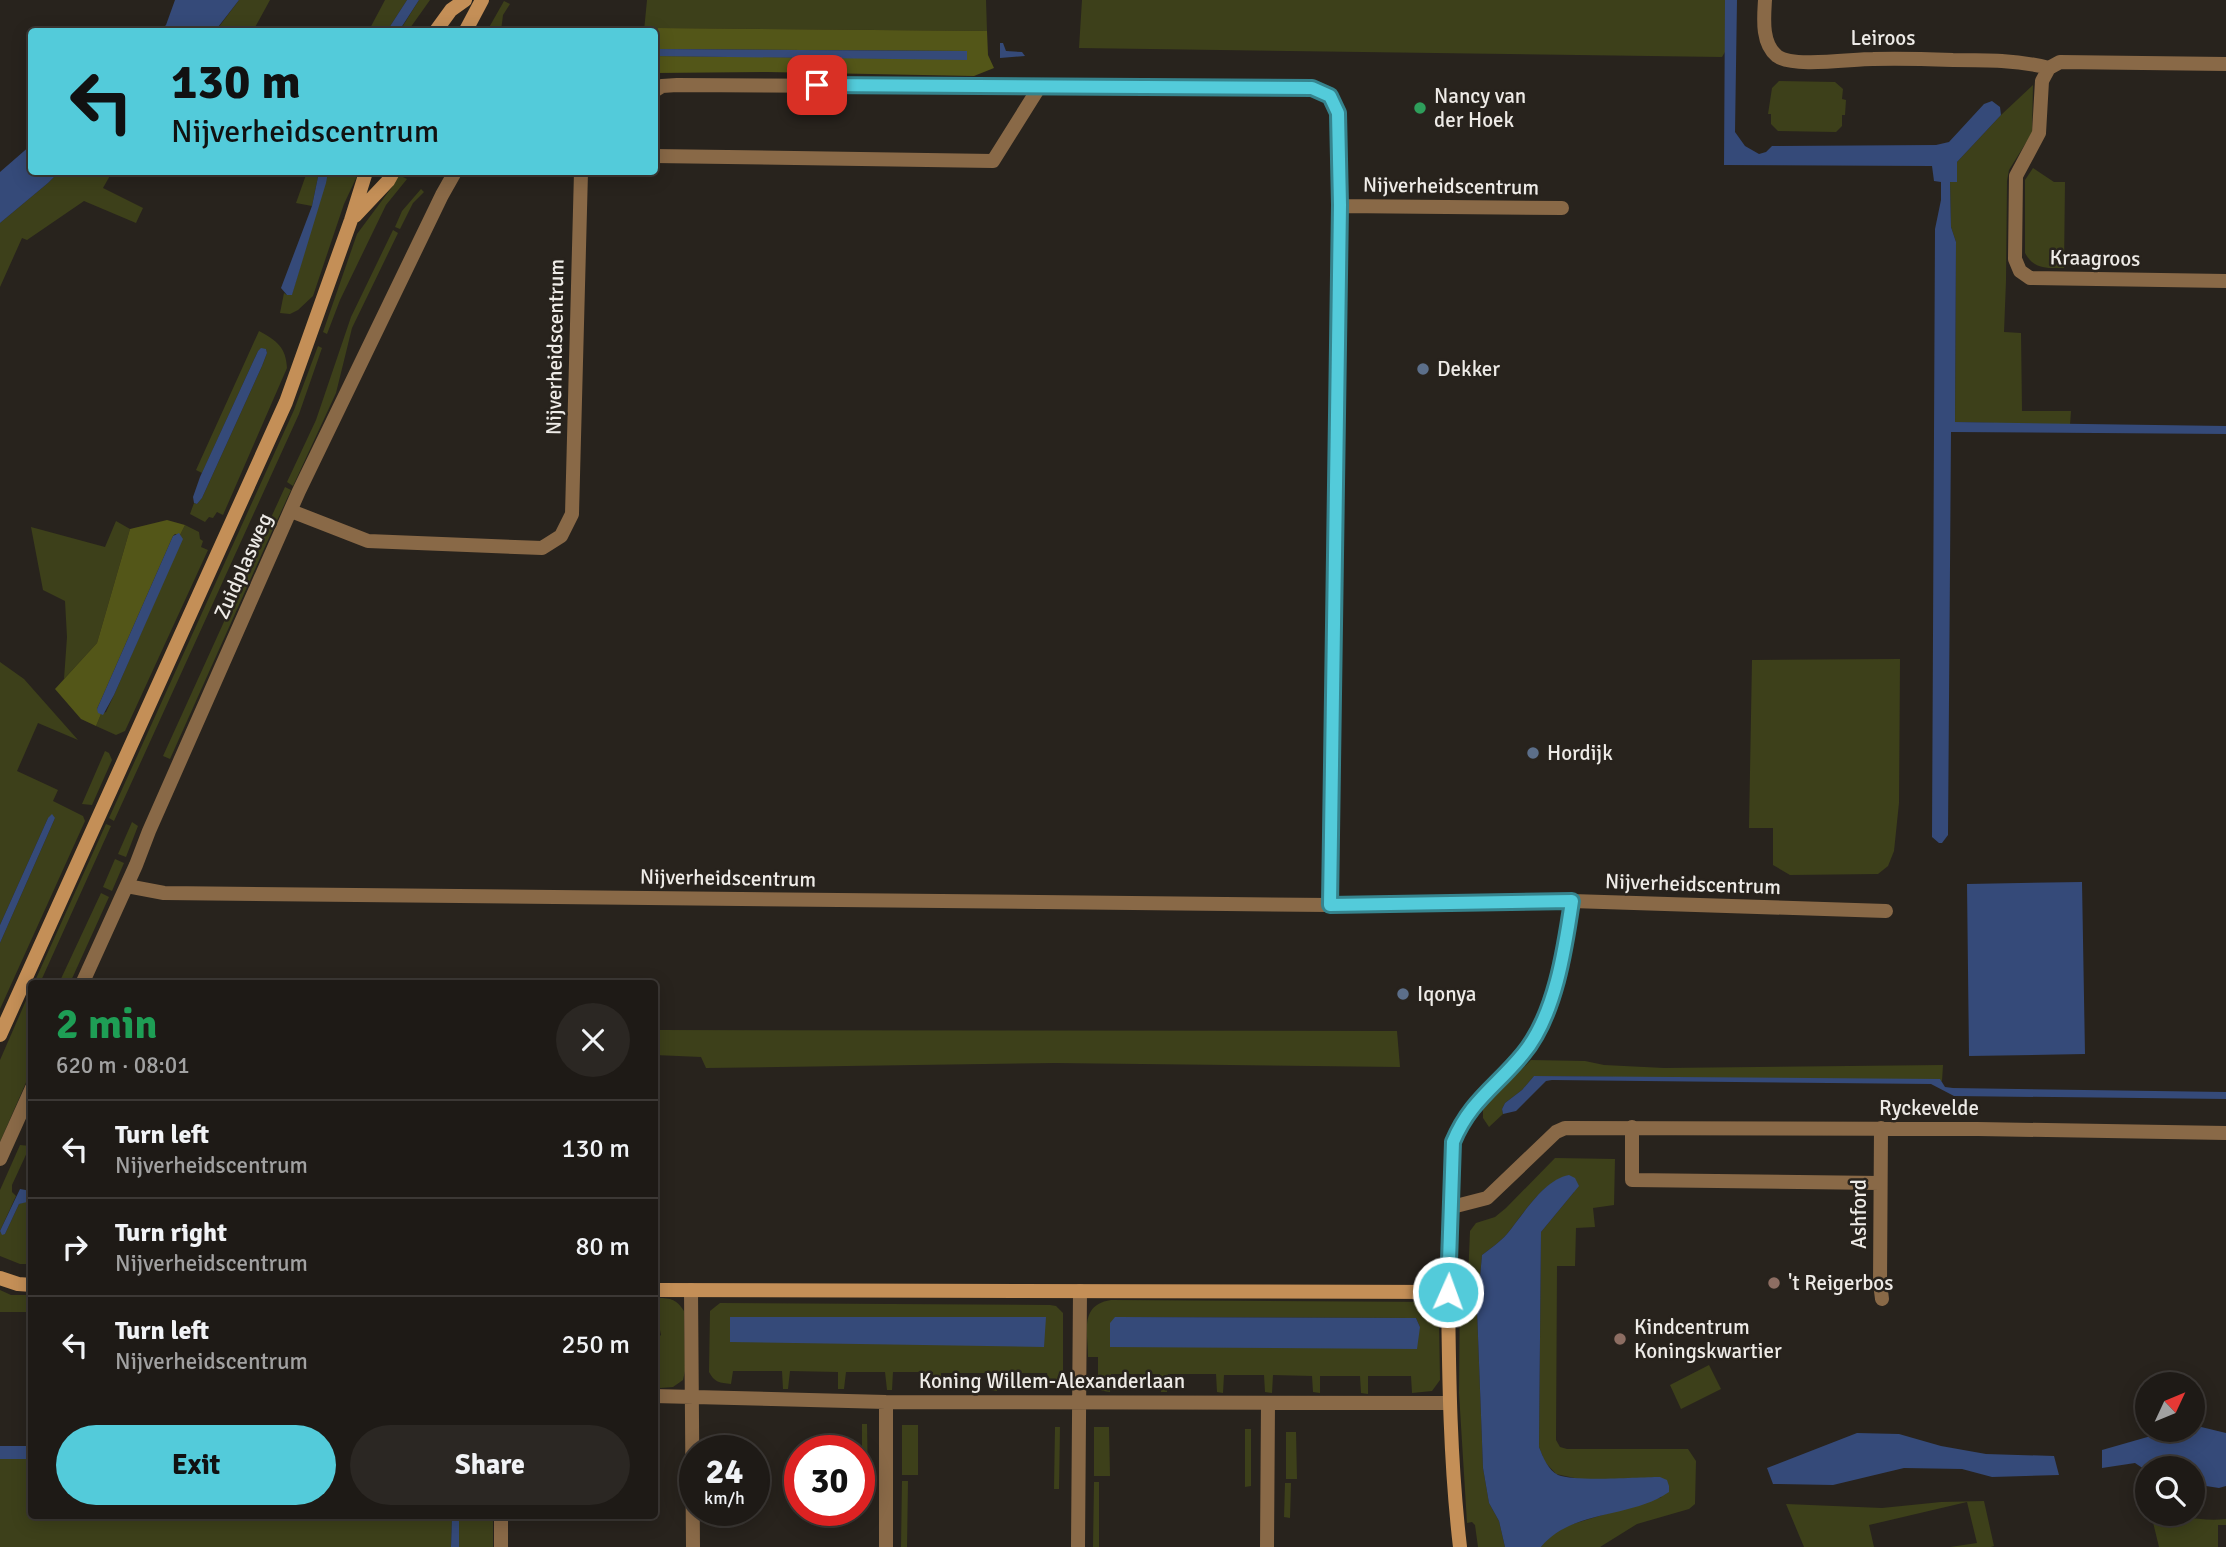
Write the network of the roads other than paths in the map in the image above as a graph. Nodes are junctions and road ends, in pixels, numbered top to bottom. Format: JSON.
{"nodes":[{"id":1,"x":465,"y":0,"type":"edge"},
{"id":2,"x":482,"y":0,"type":"edge"},
{"id":3,"x":1765,"y":0,"type":"edge"},
{"id":4,"x":438,"y":28,"type":"edge"},
{"id":5,"x":468,"y":28,"type":"edge"},
{"id":6,"x":2226,"y":64,"type":"edge"},
{"id":7,"x":2049,"y":68,"type":"junction"},
{"id":8,"x":1040,"y":86,"type":"junction"},
{"id":9,"x":658,"y":88,"type":"edge"},
{"id":10,"x":658,"y":156,"type":"edge"},
{"id":11,"x":365,"y":175,"type":"edge"},
{"id":12,"x":391,"y":175,"type":"edge"},
{"id":13,"x":453,"y":175,"type":"edge"},
{"id":14,"x":581,"y":175,"type":"edge"},
{"id":15,"x":1340,"y":205,"type":"junction"},
{"id":16,"x":1562,"y":208,"type":"dead end"},
{"id":17,"x":351,"y":220,"type":"junction"},
{"id":18,"x":2226,"y":281,"type":"edge"},
{"id":19,"x":291,"y":511,"type":"junction"},
{"id":20,"x":127,"y":886,"type":"junction"},
{"id":21,"x":1572,"y":901,"type":"junction"},
{"id":22,"x":1330,"y":905,"type":"junction"},
{"id":23,"x":1886,"y":911,"type":"dead end"},
{"id":24,"x":84,"y":980,"type":"edge"},
{"id":25,"x":0,"y":1035,"type":"edge"},
{"id":26,"x":28,"y":1097,"type":"edge"},
{"id":27,"x":1632,"y":1127,"type":"junction"},
{"id":28,"x":1881,"y":1128,"type":"junction"},
{"id":29,"x":2226,"y":1133,"type":"edge"},
{"id":30,"x":0,"y":1159,"type":"edge"},
{"id":31,"x":1880,"y":1183,"type":"junction"},
{"id":32,"x":1452,"y":1207,"type":"junction"},
{"id":33,"x":0,"y":1278,"type":"edge"},
{"id":34,"x":28,"y":1285,"type":"edge"},
{"id":35,"x":658,"y":1290,"type":"edge"},
{"id":36,"x":691,"y":1290,"type":"junction"},
{"id":37,"x":1080,"y":1292,"type":"junction"},
{"id":38,"x":1448,"y":1292,"type":"junction"},
{"id":39,"x":1882,"y":1299,"type":"dead end"},
{"id":40,"x":658,"y":1396,"type":"edge"},
{"id":41,"x":691,"y":1396,"type":"junction"},
{"id":42,"x":1078,"y":1401,"type":"junction"},
{"id":43,"x":886,"y":1402,"type":"junction"},
{"id":44,"x":1268,"y":1403,"type":"junction"},
{"id":45,"x":1449,"y":1403,"type":"junction"},
{"id":46,"x":502,"y":1519,"type":"edge"},
{"id":47,"x":501,"y":1547,"type":"edge"},
{"id":48,"x":692,"y":1547,"type":"edge"},
{"id":49,"x":886,"y":1547,"type":"edge"},
{"id":50,"x":1078,"y":1547,"type":"edge"},
{"id":51,"x":1267,"y":1547,"type":"edge"},
{"id":52,"x":1460,"y":1547,"type":"edge"}],
"edges":[{"from":1,"to":4,"type":"main road"},
{"from":2,"to":5,"type":"main road"},
{"from":3,"to":7,"type":"street","name":"Leiroos"},
{"from":6,"to":7,"type":"street"},
{"from":7,"to":18,"type":"street","name":"Kraagroos"},
{"from":8,"to":9,"type":"street","name":"Nijverheidscentrum"},
{"from":8,"to":10,"type":"street"},
{"from":8,"to":15,"type":"street","name":"Nijverheidscentrum"},
{"from":11,"to":17,"type":"main road","name":"Zuidplasweg"},
{"from":12,"to":17,"type":"main road","name":"Zuidplasweg"},
{"from":13,"to":19,"type":"street","name":"Zuidplasweg"},
{"from":14,"to":19,"type":"street","name":"Nijverheidscentrum"},
{"from":15,"to":16,"type":"street","name":"Nijverheidscentrum"},
{"from":15,"to":22,"type":"street","name":"Nijverheidscentrum"},
{"from":17,"to":25,"type":"main road","name":"Zuidplasweg"},
{"from":19,"to":20,"type":"street","name":"Zuidplasweg"},
{"from":20,"to":22,"type":"street","name":"Nijverheidscentrum"},
{"from":20,"to":24,"type":"street","name":"Zuidplasweg"},
{"from":21,"to":22,"type":"street","name":"Nijverheidscentrum"},
{"from":21,"to":23,"type":"street","name":"Nijverheidscentrum"},
{"from":21,"to":32,"type":"street"},
{"from":26,"to":30,"type":"street"},
{"from":27,"to":28,"type":"street","name":"Ryckevelde"},
{"from":27,"to":31,"type":"street"},
{"from":27,"to":32,"type":"street","name":"Ryckevelde"},
{"from":28,"to":29,"type":"street","name":"Ryckevelde"},
{"from":28,"to":31,"type":"street","name":"Ashford"},
{"from":31,"to":39,"type":"street","name":"Ashford"},
{"from":32,"to":38,"type":"street"},
{"from":33,"to":34,"type":"main road"},
{"from":35,"to":36,"type":"main road"},
{"from":36,"to":37,"type":"main road"},
{"from":36,"to":41,"type":"street"},
{"from":37,"to":38,"type":"main road"},
{"from":37,"to":42,"type":"street"},
{"from":38,"to":45,"type":"main road"},
{"from":40,"to":41,"type":"street","name":"Koning Willem-Alexanderlaan"},
{"from":41,"to":43,"type":"street","name":"Koning Willem-Alexanderlaan"},
{"from":41,"to":48,"type":"street"},
{"from":42,"to":43,"type":"street","name":"Koning Willem-Alexanderlaan"},
{"from":42,"to":44,"type":"street","name":"Koning Willem-Alexanderlaan"},
{"from":42,"to":50,"type":"street"},
{"from":43,"to":49,"type":"street"},
{"from":44,"to":45,"type":"street","name":"Koning Willem-Alexanderlaan"},
{"from":44,"to":51,"type":"street"},
{"from":45,"to":52,"type":"main road"},
{"from":46,"to":47,"type":"street"}]}
